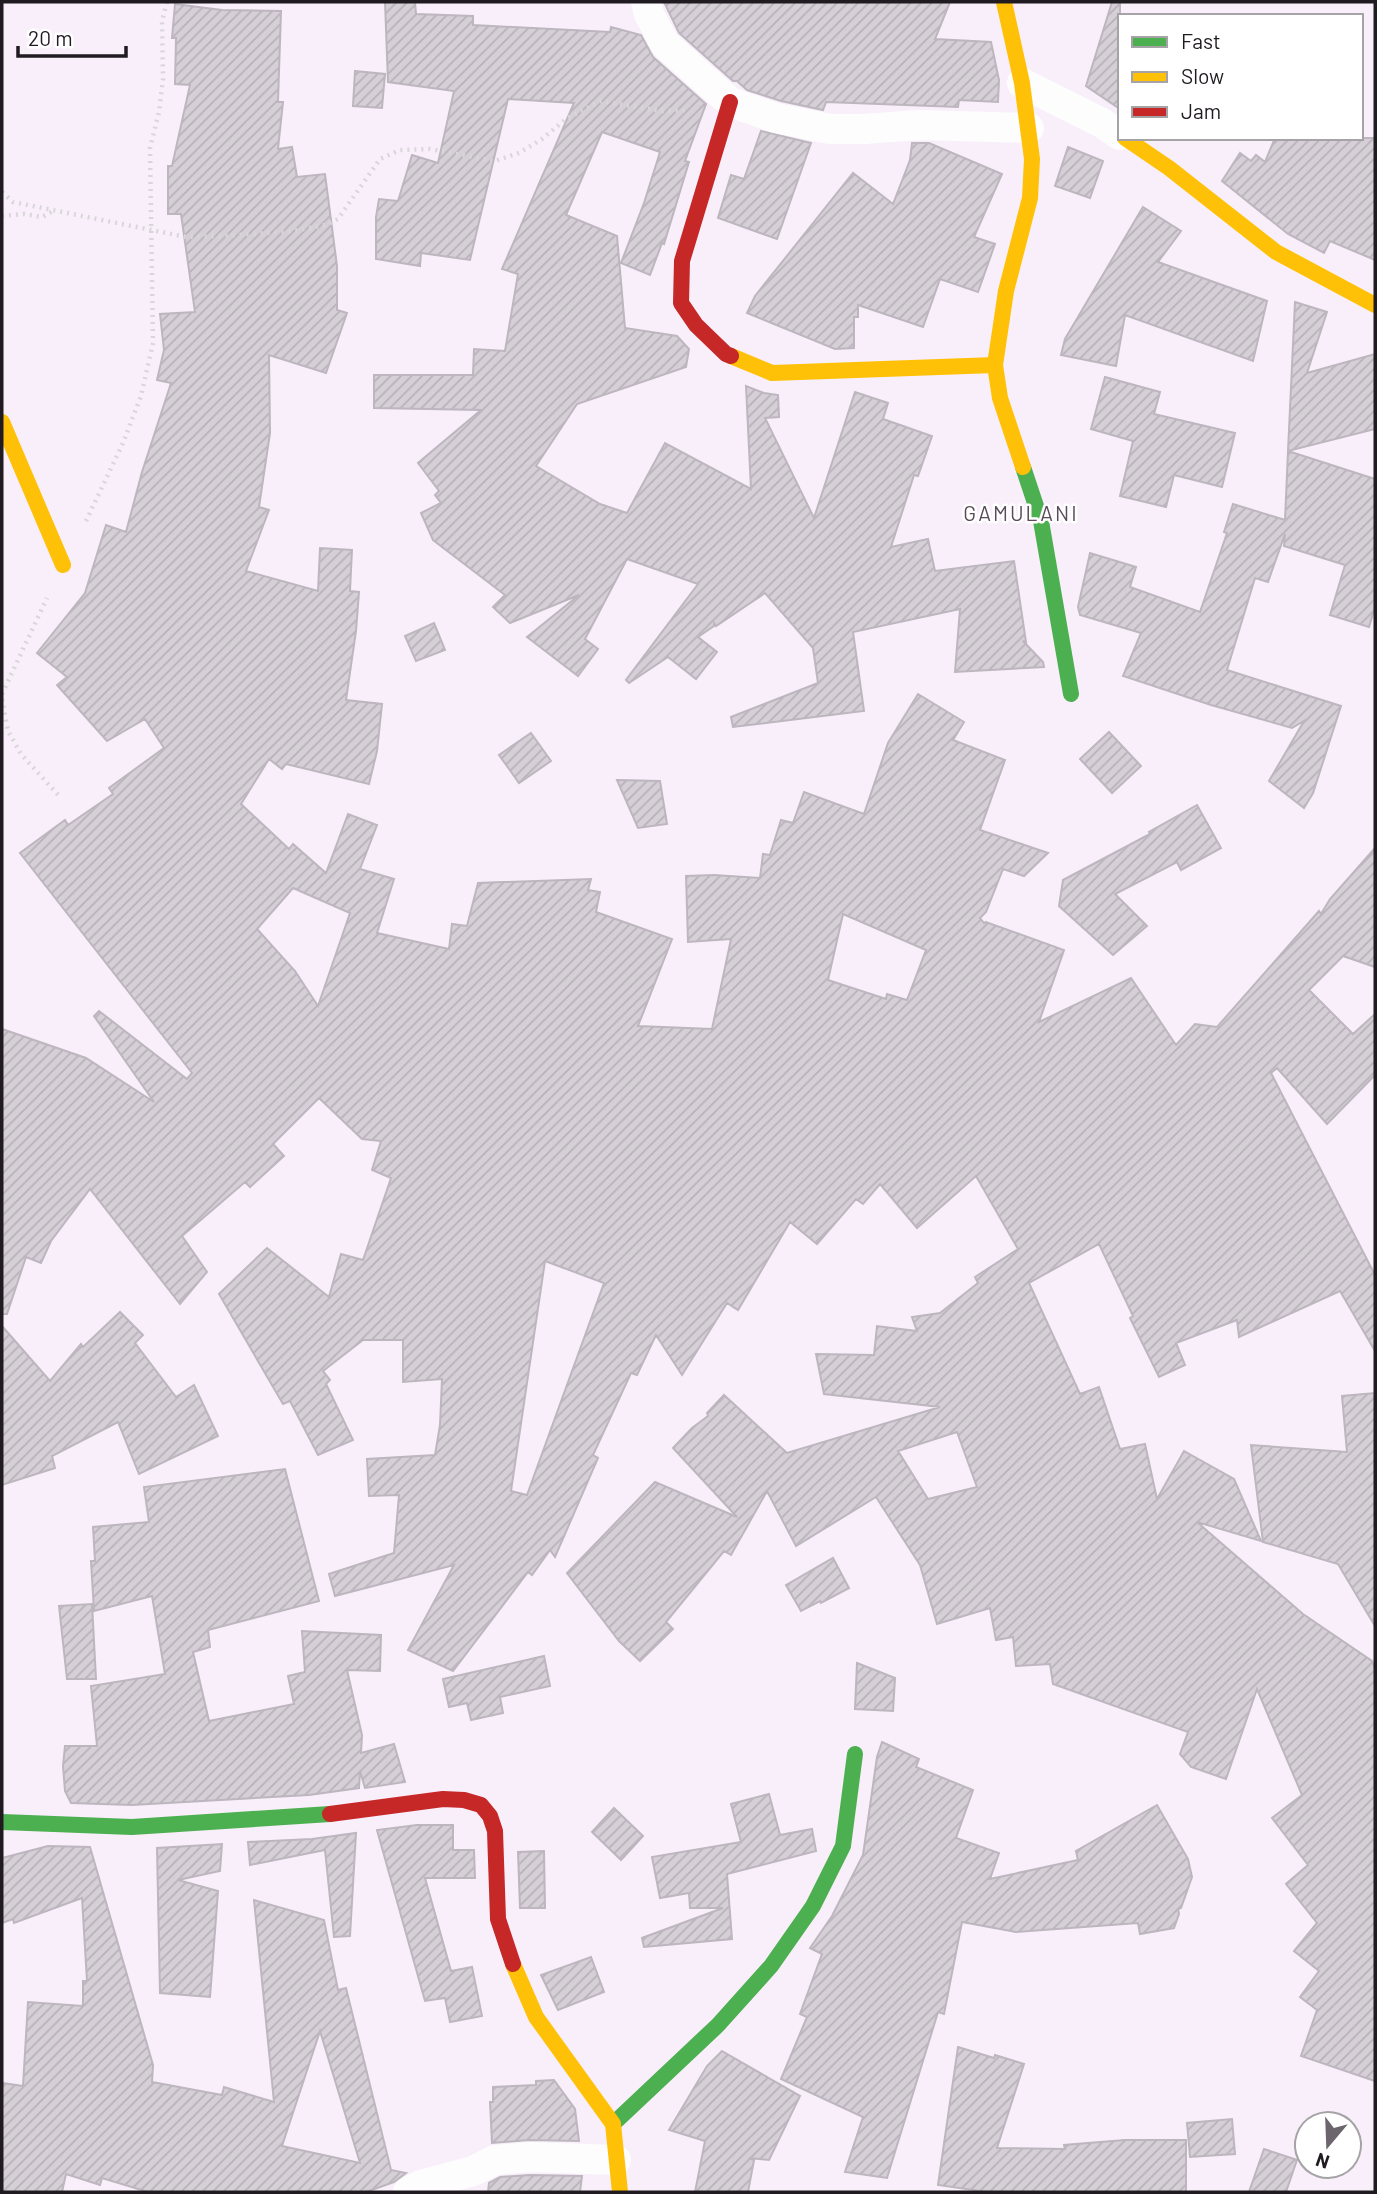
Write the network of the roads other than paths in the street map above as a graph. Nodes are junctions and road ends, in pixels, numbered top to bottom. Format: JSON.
{"nodes":[{"id":1,"x":646,"y":2,"type":"edge"},
{"id":2,"x":1004,"y":2,"type":"edge"},
{"id":3,"x":1022,"y":83,"type":"junction"},
{"id":4,"x":730,"y":102,"type":"junction"},
{"id":5,"x":1029,"y":128,"type":"junction"},
{"id":6,"x":1118,"y":134,"type":"edge"},
{"id":7,"x":1128,"y":140,"type":"edge"},
{"id":8,"x":1375,"y":305,"type":"edge"},
{"id":9,"x":995,"y":365,"type":"junction"},
{"id":10,"x":2,"y":422,"type":"edge"},
{"id":11,"x":63,"y":565,"type":"road end"},
{"id":12,"x":1071,"y":694,"type":"dead end"},
{"id":13,"x":855,"y":1754,"type":"dead end"},
{"id":14,"x":2,"y":1822,"type":"edge"},
{"id":15,"x":613,"y":2124,"type":"junction"},
{"id":16,"x":616,"y":2160,"type":"junction"},
{"id":17,"x":408,"y":2192,"type":"edge"},
{"id":18,"x":620,"y":2192,"type":"edge"}],
"edges":[{"from":1,"to":4,"type":"street"},
{"from":2,"to":3,"type":"street"},
{"from":3,"to":5,"type":"street"},
{"from":3,"to":6,"type":"street"},
{"from":4,"to":5,"type":"street"},
{"from":4,"to":9,"type":"street"},
{"from":5,"to":9,"type":"street"},
{"from":7,"to":8,"type":"street"},
{"from":9,"to":12,"type":"street"},
{"from":10,"to":11,"type":"street"},
{"from":13,"to":15,"type":"street"},
{"from":14,"to":15,"type":"street"},
{"from":15,"to":16,"type":"street"},
{"from":16,"to":17,"type":"street"},
{"from":16,"to":18,"type":"street"}]}
